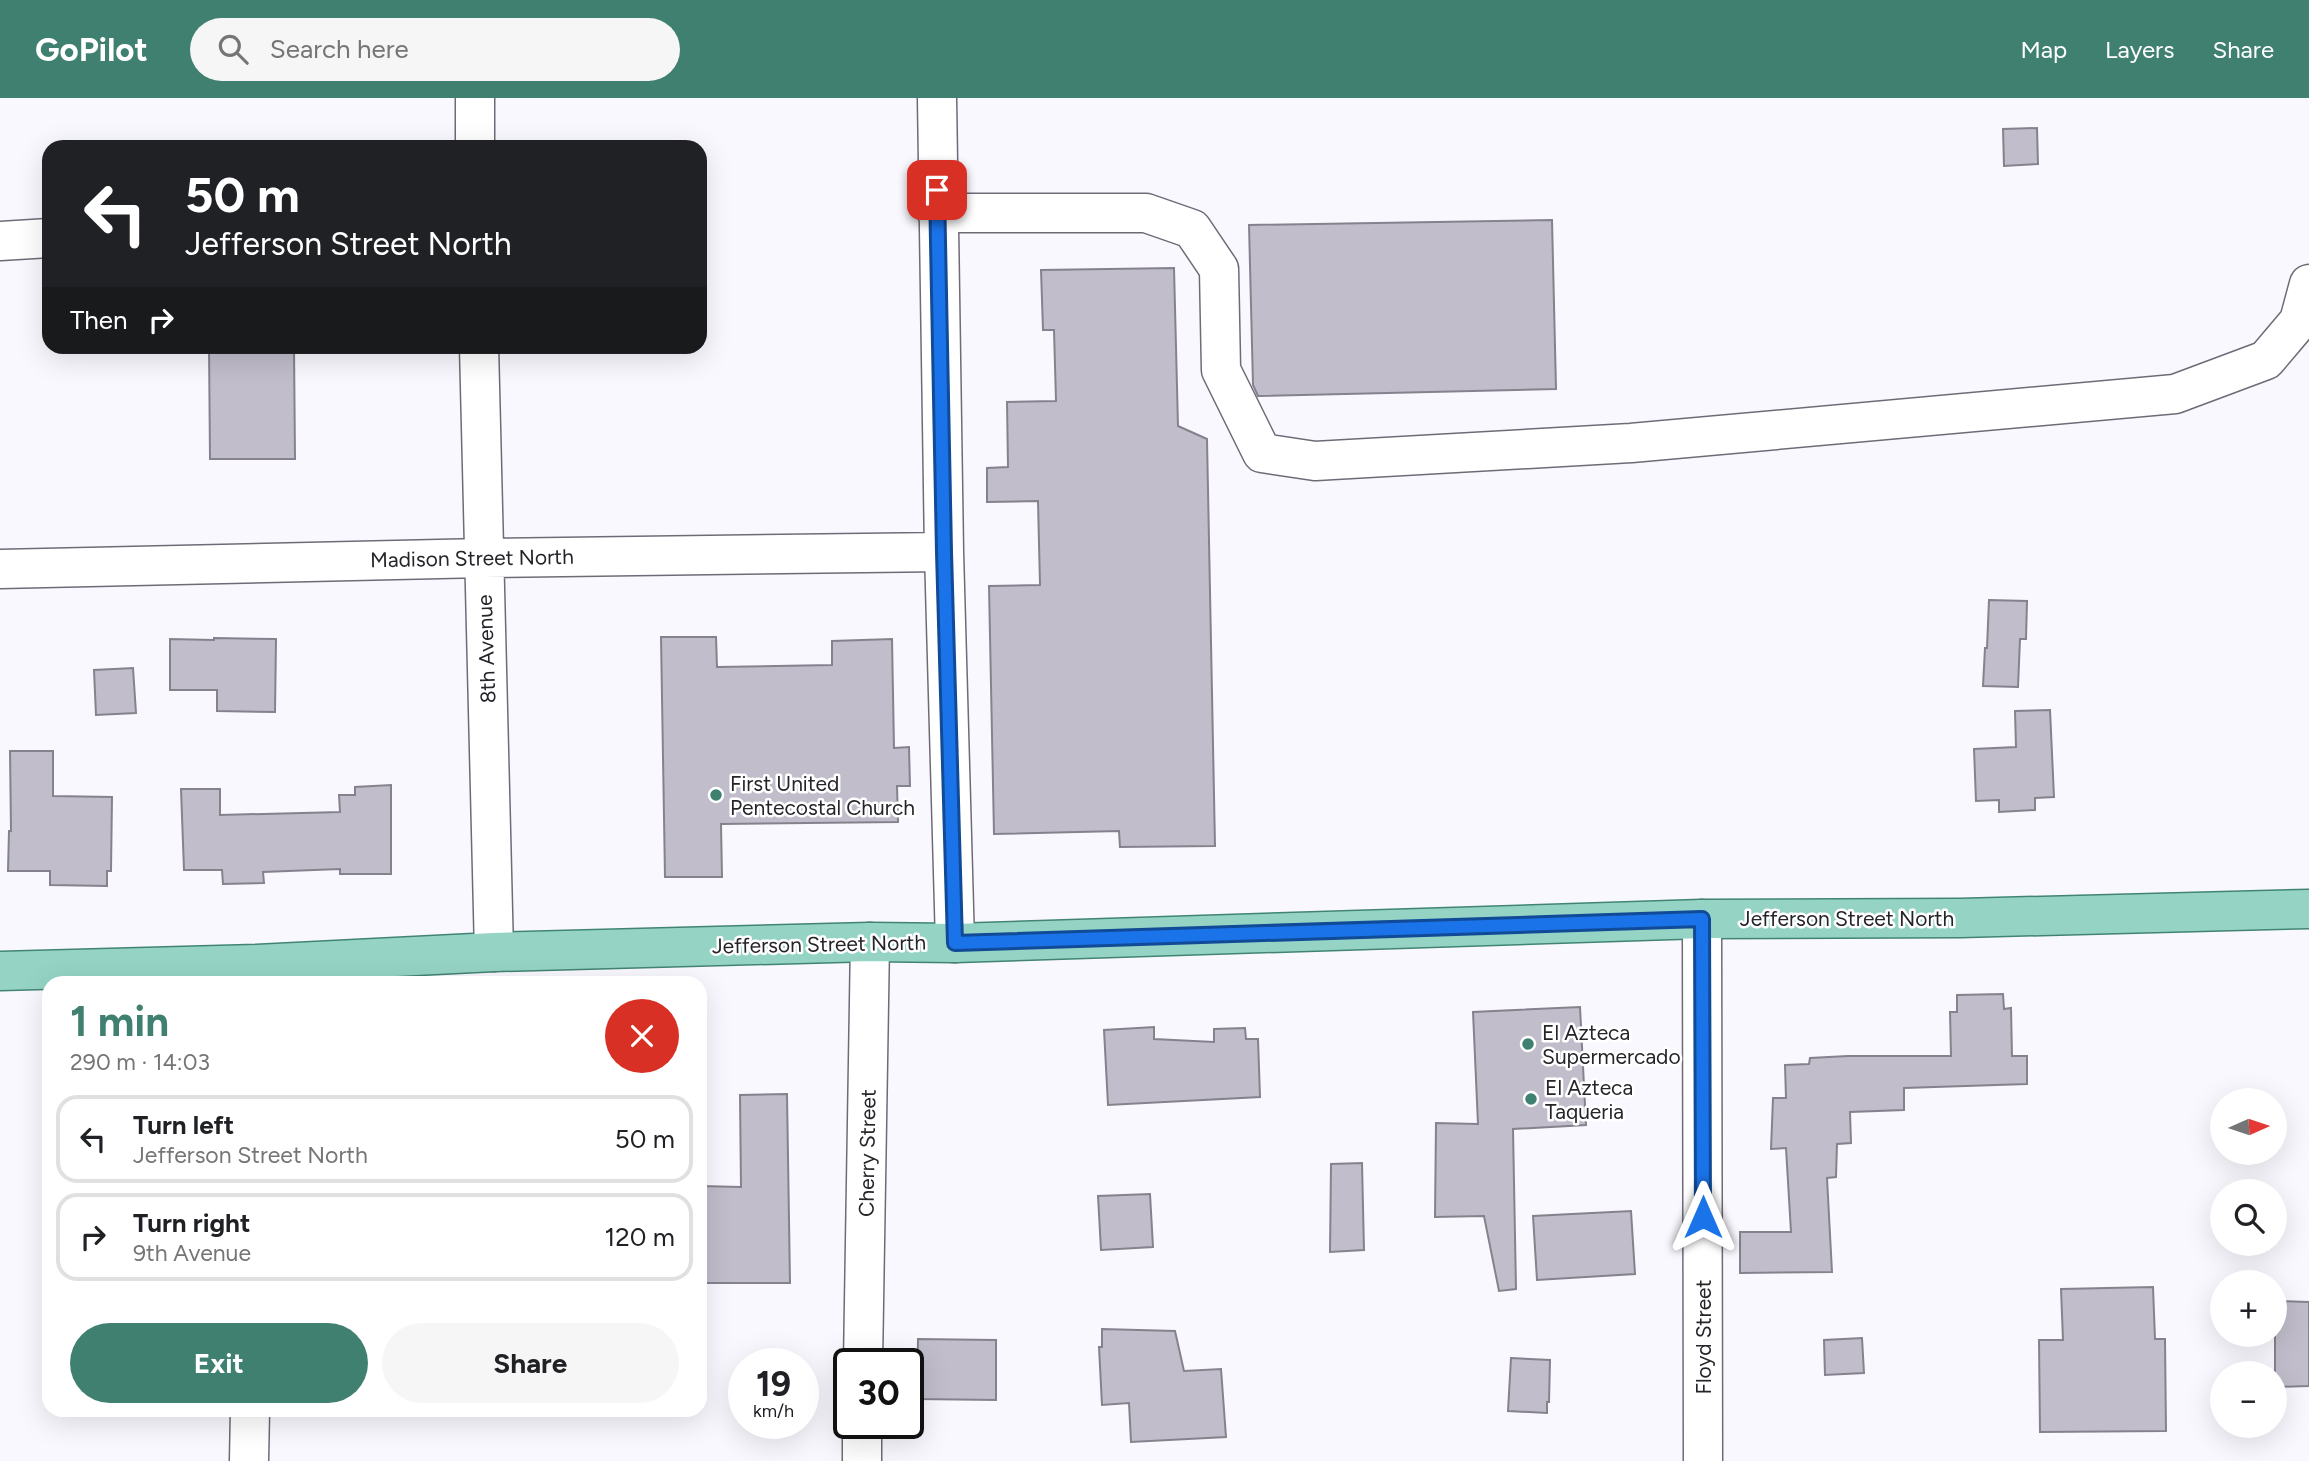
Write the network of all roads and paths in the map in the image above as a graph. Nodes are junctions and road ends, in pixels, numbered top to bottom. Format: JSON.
{"nodes":[{"id":1,"x":475,"y":98,"type":"edge"},
{"id":2,"x":937,"y":98,"type":"edge"},
{"id":3,"x":475,"y":140,"type":"edge"},
{"id":4,"x":937,"y":213,"type":"junction"},
{"id":5,"x":42,"y":238,"type":"edge"},
{"id":6,"x":0,"y":241,"type":"edge"},
{"id":7,"x":2309,"y":284,"type":"edge"},
{"id":8,"x":479,"y":354,"type":"edge"},
{"id":9,"x":944,"y":552,"type":"junction"},
{"id":10,"x":483,"y":558,"type":"junction"},
{"id":11,"x":0,"y":569,"type":"edge"},
{"id":12,"x":2309,"y":909,"type":"edge"},
{"id":13,"x":1702,"y":919,"type":"junction"},
{"id":14,"x":870,"y":942,"type":"junction"},
{"id":15,"x":955,"y":943,"type":"junction"},
{"id":16,"x":494,"y":952,"type":"junction"},
{"id":17,"x":0,"y":971,"type":"edge"},
{"id":18,"x":257,"y":974,"type":"edge"},
{"id":19,"x":863,"y":1348,"type":"edge"},
{"id":20,"x":250,"y":1417,"type":"edge"},
{"id":21,"x":862,"y":1439,"type":"edge"},
{"id":22,"x":249,"y":1461,"type":"edge"},
{"id":23,"x":862,"y":1461,"type":"edge"},
{"id":24,"x":1703,"y":1461,"type":"edge"}],
"edges":[{"from":1,"to":3,"type":"street"},
{"from":2,"to":4,"type":"street"},
{"from":4,"to":7,"type":"street"},
{"from":4,"to":9,"type":"street"},
{"from":5,"to":6,"type":"street"},
{"from":8,"to":10,"type":"street","name":"8th Avenue"},
{"from":9,"to":10,"type":"street","name":"Madison Street North"},
{"from":9,"to":15,"type":"street"},
{"from":10,"to":11,"type":"street","name":"Madison Street North"},
{"from":10,"to":16,"type":"street","name":"8th Avenue"},
{"from":12,"to":13,"type":"main road","name":"Jefferson Street North"},
{"from":13,"to":15,"type":"main road","name":"Jefferson Street North"},
{"from":13,"to":24,"type":"street","name":"Floyd Street"},
{"from":14,"to":15,"type":"main road","name":"Jefferson Street North"},
{"from":14,"to":16,"type":"main road","name":"Jefferson Street North"},
{"from":14,"to":19,"type":"street","name":"Cherry Street"},
{"from":16,"to":18,"type":"main road","name":"Jefferson Street North"},
{"from":17,"to":18,"type":"main road","name":"Jefferson Street North"},
{"from":20,"to":22,"type":"street"},
{"from":21,"to":23,"type":"street"}]}
